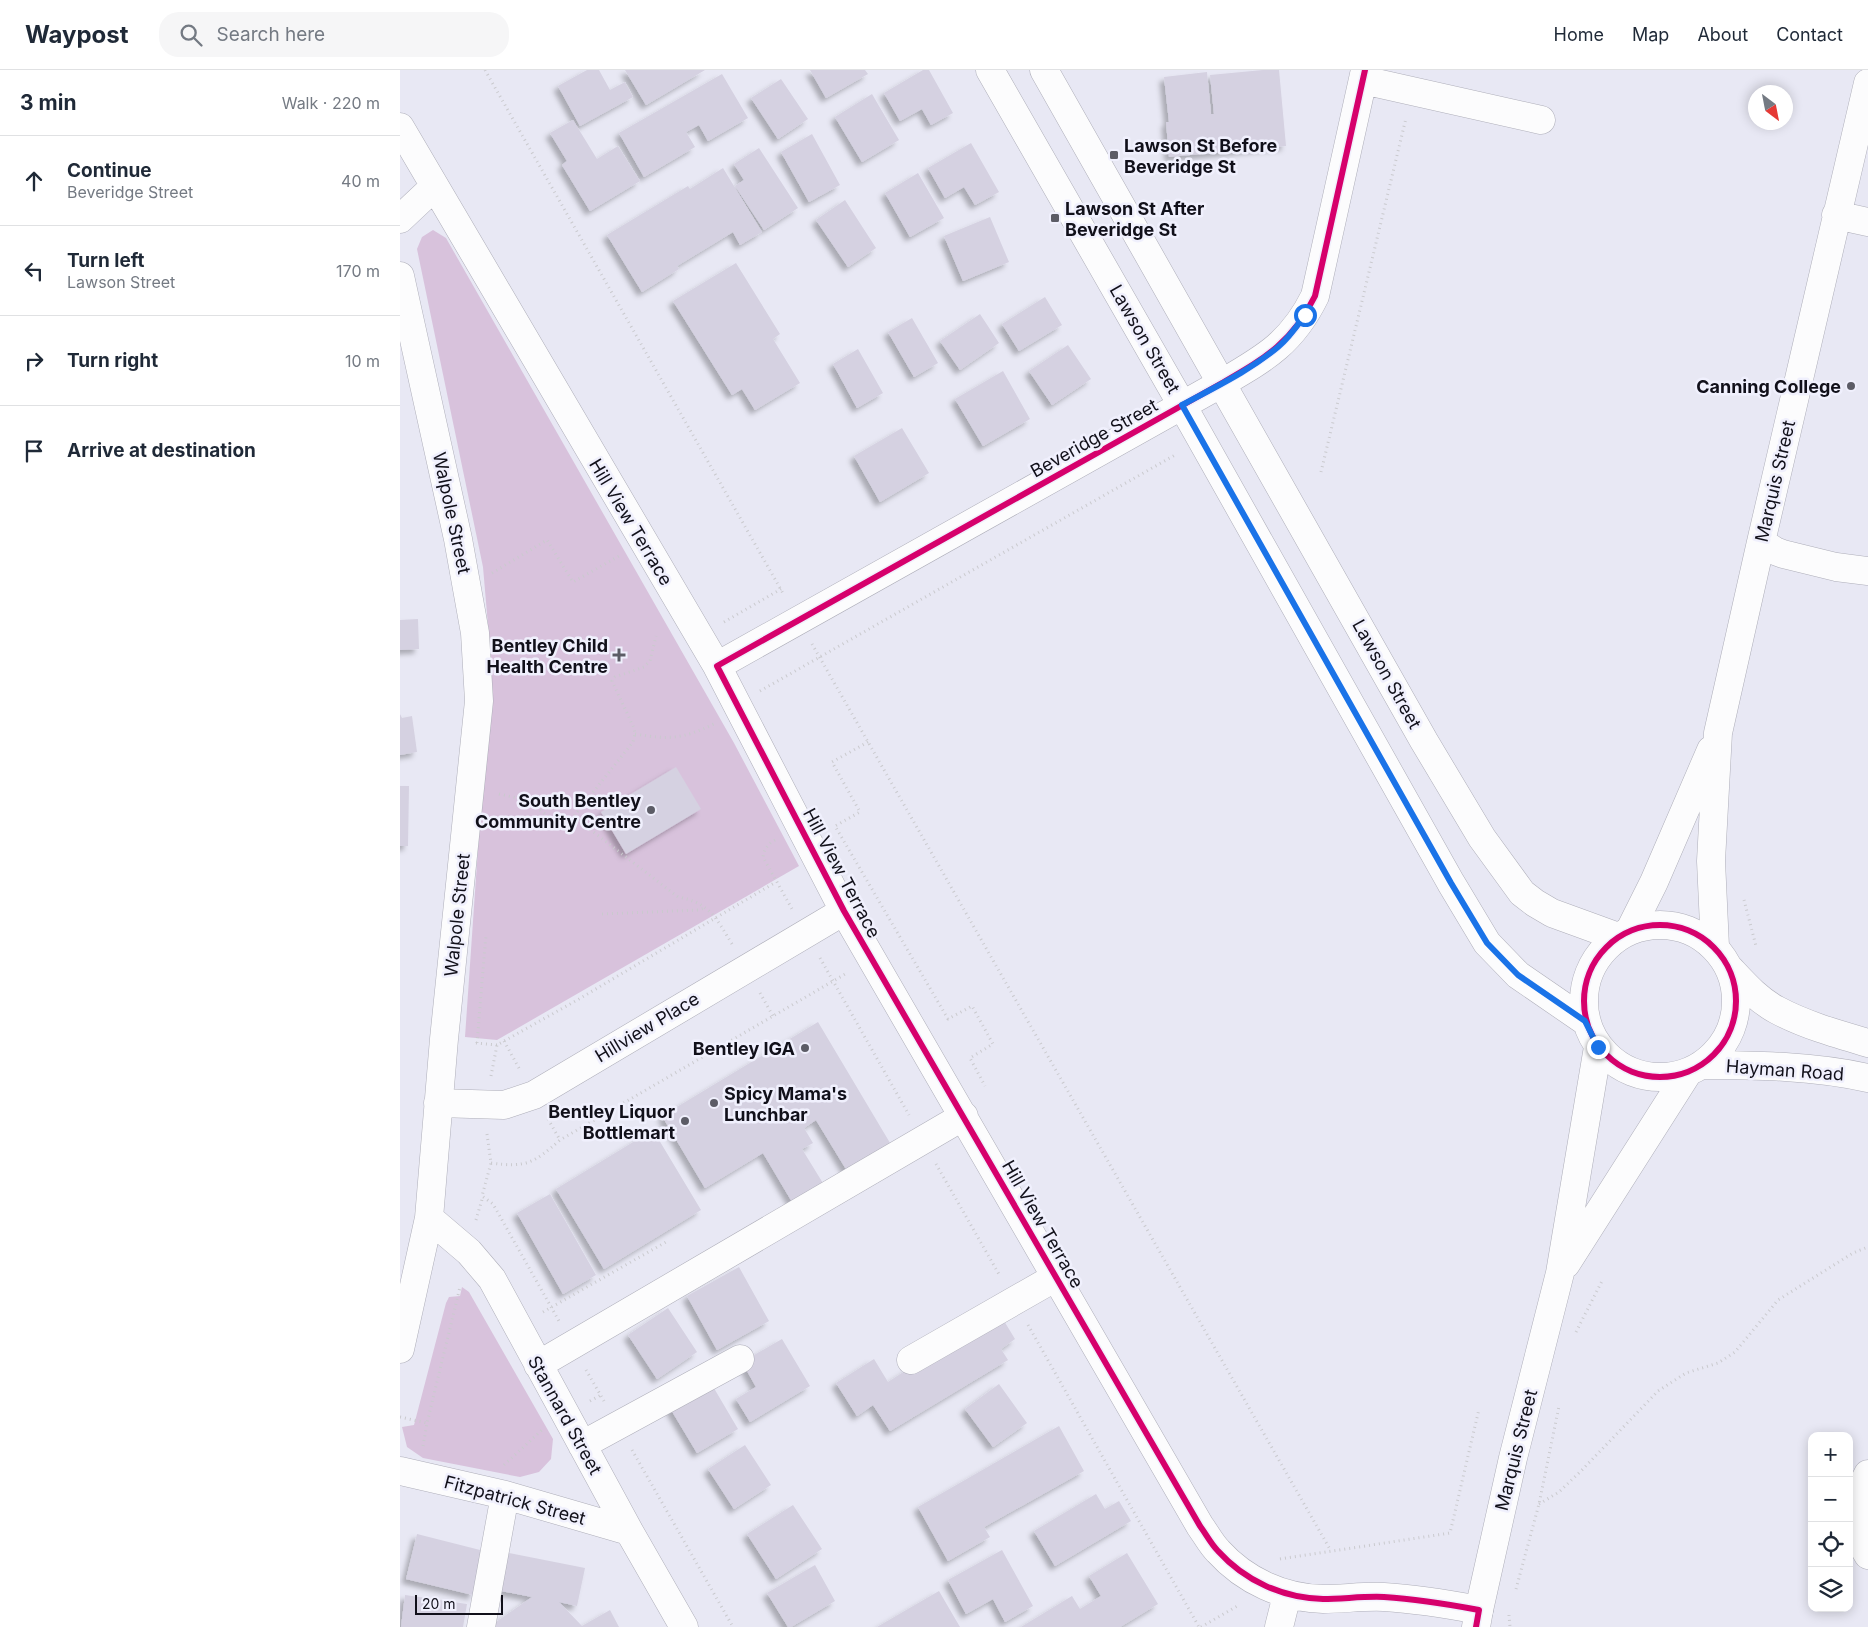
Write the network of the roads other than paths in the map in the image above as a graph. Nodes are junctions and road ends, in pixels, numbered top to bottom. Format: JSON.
{"nodes":[{"id":1,"x":990,"y":70,"type":"edge"},
{"id":2,"x":1044,"y":70,"type":"edge"},
{"id":3,"x":1364,"y":75,"type":"edge"},
{"id":4,"x":1868,"y":83,"type":"edge"},
{"id":5,"x":1541,"y":120,"type":"dead end"},
{"id":6,"x":400,"y":127,"type":"edge"},
{"id":7,"x":434,"y":187,"type":"junction"},
{"id":8,"x":1836,"y":215,"type":"junction"},
{"id":9,"x":400,"y":219,"type":"edge"},
{"id":10,"x":1868,"y":222,"type":"edge"},
{"id":11,"x":400,"y":276,"type":"edge"},
{"id":12,"x":1222,"y":384,"type":"junction"},
{"id":13,"x":1182,"y":405,"type":"junction"},
{"id":14,"x":1760,"y":542,"type":"junction"},
{"id":15,"x":1868,"y":571,"type":"edge"},
{"id":16,"x":716,"y":666,"type":"junction"},
{"id":17,"x":1718,"y":733,"type":"junction"},
{"id":18,"x":844,"y":911,"type":"junction"},
{"id":19,"x":1624,"y":934,"type":"junction"},
{"id":20,"x":1722,"y":958,"type":"junction"},
{"id":21,"x":1585,"y":1021,"type":"junction"},
{"id":22,"x":1868,"y":1043,"type":"edge"},
{"id":23,"x":1598,"y":1047,"type":"junction"},
{"id":24,"x":1694,"y":1070,"type":"junction"},
{"id":25,"x":1868,"y":1078,"type":"edge"},
{"id":26,"x":438,"y":1104,"type":"junction"},
{"id":27,"x":964,"y":1116,"type":"junction"},
{"id":28,"x":429,"y":1218,"type":"junction"},
{"id":29,"x":1560,"y":1273,"type":"junction"},
{"id":30,"x":1056,"y":1278,"type":"junction"},
{"id":31,"x":400,"y":1349,"type":"edge"},
{"id":32,"x":740,"y":1360,"type":"dead end"},
{"id":33,"x":911,"y":1360,"type":"dead end"},
{"id":34,"x":538,"y":1365,"type":"junction"},
{"id":35,"x":582,"y":1445,"type":"junction"},
{"id":36,"x":400,"y":1471,"type":"edge"},
{"id":37,"x":1868,"y":1474,"type":"edge"},
{"id":38,"x":505,"y":1495,"type":"junction"},
{"id":39,"x":629,"y":1531,"type":"junction"},
{"id":40,"x":1868,"y":1555,"type":"edge"},
{"id":41,"x":1287,"y":1594,"type":"junction"},
{"id":42,"x":1477,"y":1618,"type":"edge"},
{"id":43,"x":481,"y":1627,"type":"edge"},
{"id":44,"x":684,"y":1627,"type":"edge"},
{"id":45,"x":1279,"y":1627,"type":"edge"}],
"edges":[{"from":1,"to":13,"type":"street","name":"Lawson Street"},
{"from":2,"to":12,"type":"street","name":"Lawson Street"},
{"from":3,"to":5,"type":"street"},
{"from":3,"to":12,"type":"street","name":"Beveridge Street"},
{"from":4,"to":8,"type":"street","name":"Marquis Street"},
{"from":6,"to":7,"type":"street","name":"Hill View Terrace"},
{"from":7,"to":9,"type":"street"},
{"from":7,"to":16,"type":"street","name":"Hill View Terrace"},
{"from":8,"to":10,"type":"street"},
{"from":8,"to":14,"type":"street","name":"Marquis Street"},
{"from":11,"to":26,"type":"street","name":"Walpole Street"},
{"from":12,"to":13,"type":"street","name":"Beveridge Street"},
{"from":12,"to":19,"type":"street","name":"Lawson Street"},
{"from":13,"to":16,"type":"street","name":"Beveridge Street"},
{"from":13,"to":21,"type":"street","name":"Lawson Street"},
{"from":14,"to":15,"type":"street"},
{"from":14,"to":17,"type":"street","name":"Marquis Street"},
{"from":16,"to":18,"type":"street","name":"Hill View Terrace"},
{"from":17,"to":19,"type":"street","name":"Marquis Street"},
{"from":17,"to":20,"type":"street","name":"Marquis Street"},
{"from":18,"to":26,"type":"street","name":"Hillview Place"},
{"from":18,"to":27,"type":"street","name":"Hill View Terrace"},
{"from":19,"to":20,"type":"street"},
{"from":19,"to":21,"type":"street"},
{"from":20,"to":22,"type":"street","name":"Hayman Road"},
{"from":20,"to":24,"type":"street"},
{"from":21,"to":23,"type":"street"},
{"from":23,"to":24,"type":"street"},
{"from":23,"to":29,"type":"street","name":"Marquis Street"},
{"from":24,"to":25,"type":"street","name":"Hayman Road"},
{"from":24,"to":29,"type":"street","name":"Marquis Street"},
{"from":26,"to":28,"type":"street","name":"Walpole Street"},
{"from":27,"to":30,"type":"street","name":"Hill View Terrace"},
{"from":27,"to":34,"type":"street"},
{"from":28,"to":31,"type":"street","name":"Walpole Street"},
{"from":28,"to":34,"type":"street","name":"Stannard Street"},
{"from":29,"to":42,"type":"street","name":"Marquis Street"},
{"from":30,"to":33,"type":"street"},
{"from":30,"to":41,"type":"street","name":"Hill View Terrace"},
{"from":32,"to":35,"type":"street"},
{"from":34,"to":35,"type":"street","name":"Stannard Street"},
{"from":35,"to":39,"type":"street","name":"Stannard Street"},
{"from":36,"to":38,"type":"street","name":"Fitzpatrick Street"},
{"from":37,"to":40,"type":"street"},
{"from":38,"to":39,"type":"street","name":"Fitzpatrick Street"},
{"from":38,"to":43,"type":"street"},
{"from":39,"to":44,"type":"street","name":"Stannard Street"},
{"from":41,"to":42,"type":"street","name":"Hill View Terrace"},
{"from":41,"to":45,"type":"street"}]}
